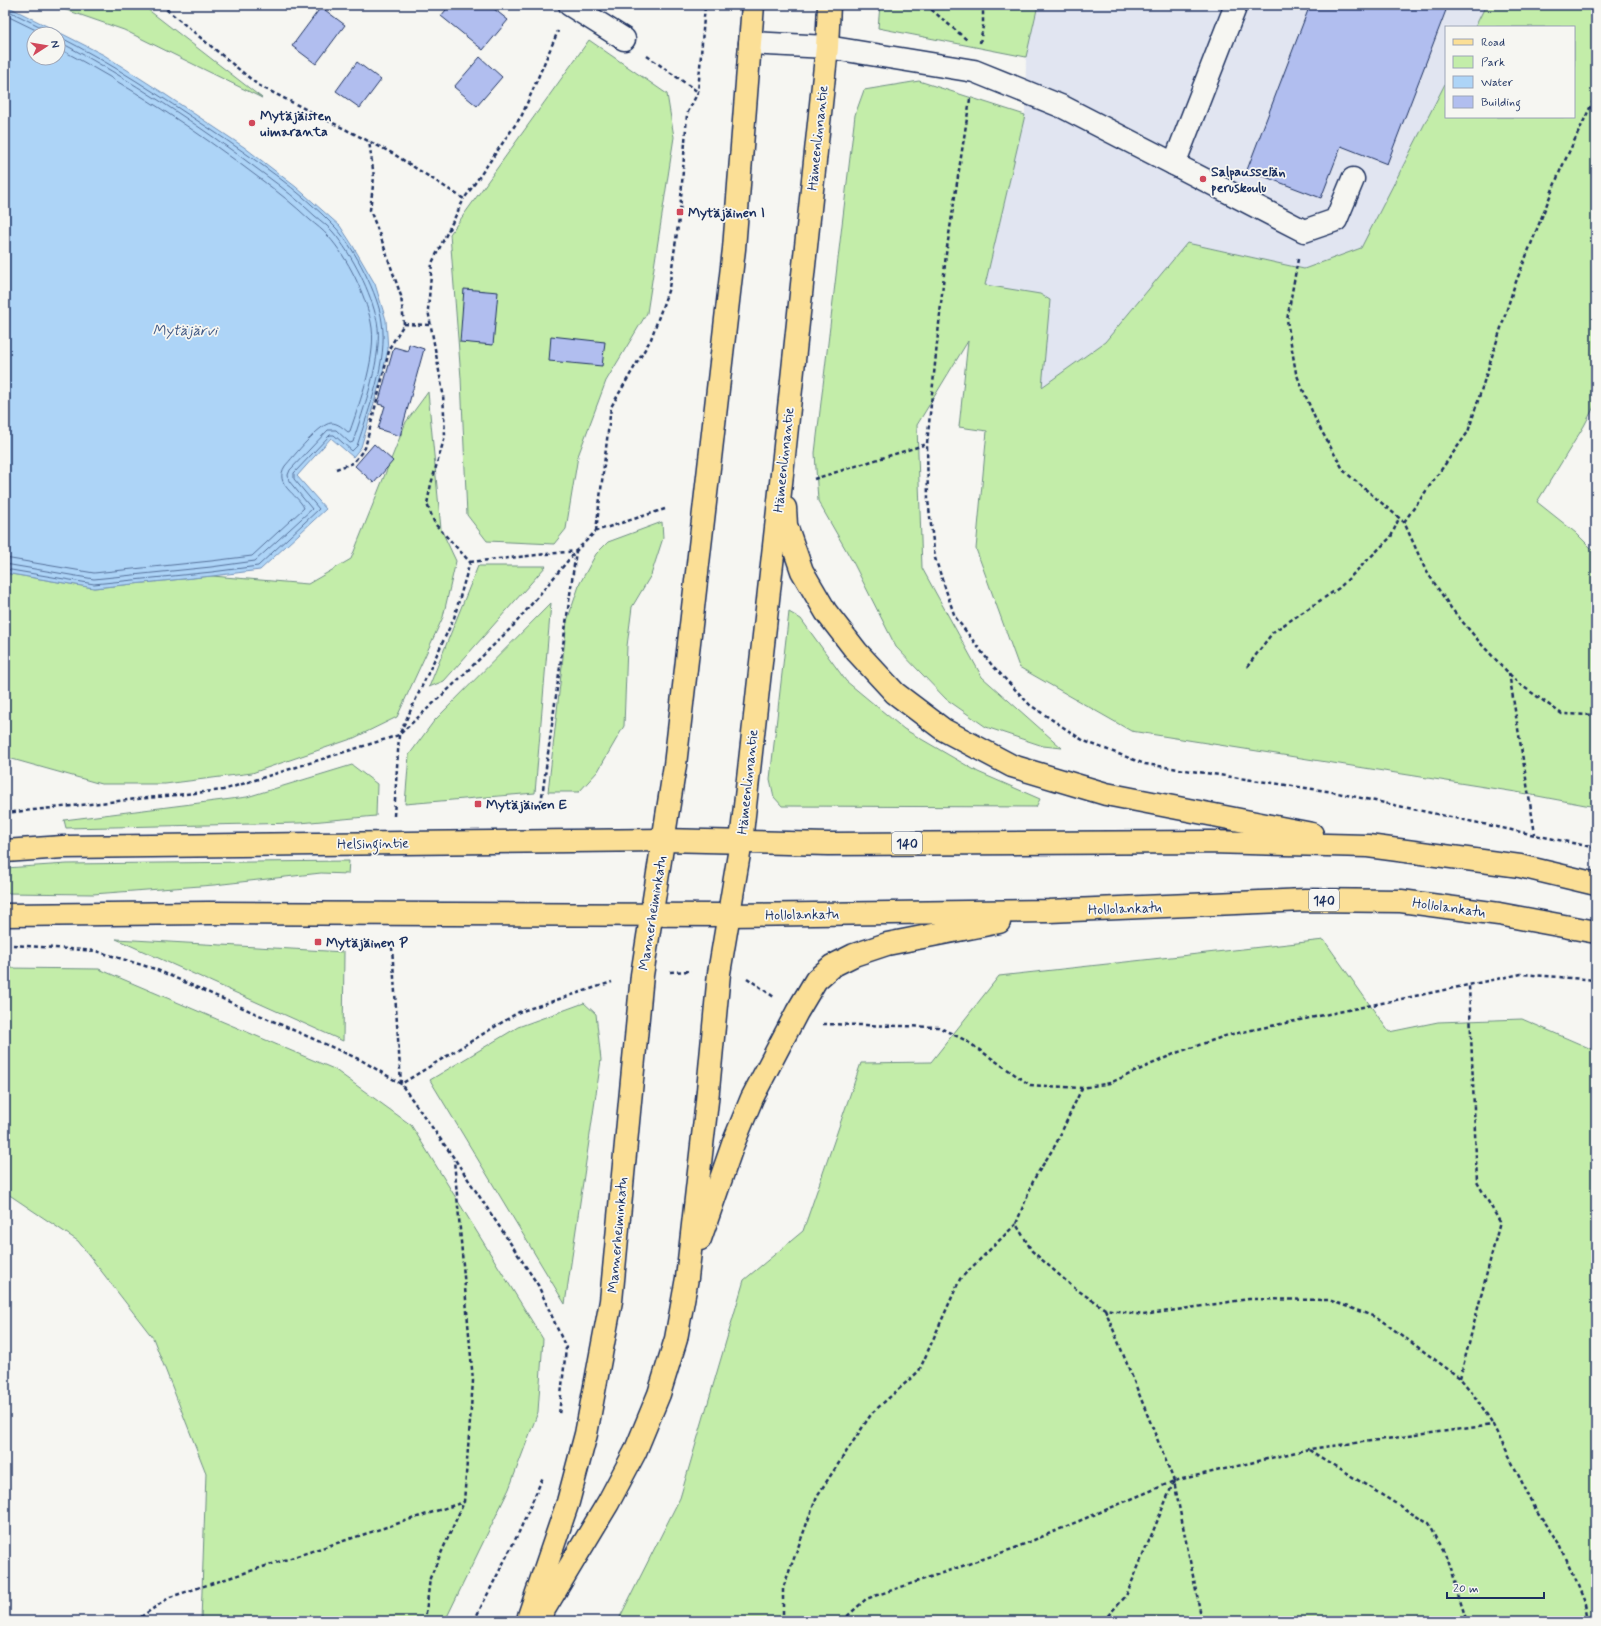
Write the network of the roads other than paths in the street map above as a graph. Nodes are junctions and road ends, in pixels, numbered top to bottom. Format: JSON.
{"nodes":[{"id":1,"x":570,"y":5,"type":"edge"},
{"id":2,"x":753,"y":5,"type":"edge"},
{"id":3,"x":829,"y":5,"type":"edge"},
{"id":4,"x":1236,"y":5,"type":"edge"},
{"id":5,"x":624,"y":39,"type":"road end"},
{"id":6,"x":750,"y":43,"type":"junction"},
{"id":7,"x":827,"y":47,"type":"junction"},
{"id":8,"x":1174,"y":164,"type":"junction"},
{"id":9,"x":1353,"y":179,"type":"dead end"},
{"id":10,"x":783,"y":465,"type":"junction"},
{"id":11,"x":664,"y":840,"type":"junction"},
{"id":12,"x":740,"y":842,"type":"junction"},
{"id":13,"x":1368,"y":846,"type":"junction"},
{"id":14,"x":5,"y":852,"type":"edge"},
{"id":15,"x":1596,"y":884,"type":"edge"},
{"id":16,"x":1049,"y":911,"type":"junction"},
{"id":17,"x":652,"y":914,"type":"junction"},
{"id":18,"x":728,"y":914,"type":"junction"},
{"id":19,"x":5,"y":915,"type":"edge"},
{"id":20,"x":1596,"y":932,"type":"edge"},
{"id":21,"x":687,"y":1278,"type":"junction"},
{"id":22,"x":527,"y":1621,"type":"edge"},
{"id":23,"x":537,"y":1621,"type":"edge"}],
"edges":[{"from":1,"to":5,"type":"street"},
{"from":2,"to":6,"type":"main road"},
{"from":3,"to":7,"type":"main road","name":"Hämeenlinnantie"},
{"from":4,"to":8,"type":"street"},
{"from":6,"to":7,"type":"street"},
{"from":6,"to":11,"type":"main road"},
{"from":7,"to":8,"type":"street"},
{"from":7,"to":10,"type":"main road","name":"Hämeenlinnantie"},
{"from":8,"to":9,"type":"street"},
{"from":10,"to":12,"type":"main road","name":"Hämeenlinnantie"},
{"from":10,"to":13,"type":"main road"},
{"from":11,"to":12,"type":"main road","name":"Helsingintie","number":"140"},
{"from":11,"to":14,"type":"main road","name":"Helsingintie","number":"140"},
{"from":11,"to":17,"type":"main road","name":"Mannerheiminkatu"},
{"from":12,"to":13,"type":"main road","number":"140"},
{"from":12,"to":18,"type":"main road","name":"Hämeenlinnantie"},
{"from":13,"to":15,"type":"main road","number":"140"},
{"from":16,"to":18,"type":"main road","name":"Hollolankatu","number":"140"},
{"from":16,"to":20,"type":"main road","name":"Hollolankatu","number":"140"},
{"from":16,"to":21,"type":"main road"},
{"from":17,"to":18,"type":"main road","name":"Hollolankatu","number":"140"},
{"from":17,"to":19,"type":"main road","number":"140"},
{"from":17,"to":22,"type":"main road","name":"Mannerheiminkatu"},
{"from":18,"to":21,"type":"main road"},
{"from":21,"to":23,"type":"main road"}]}
